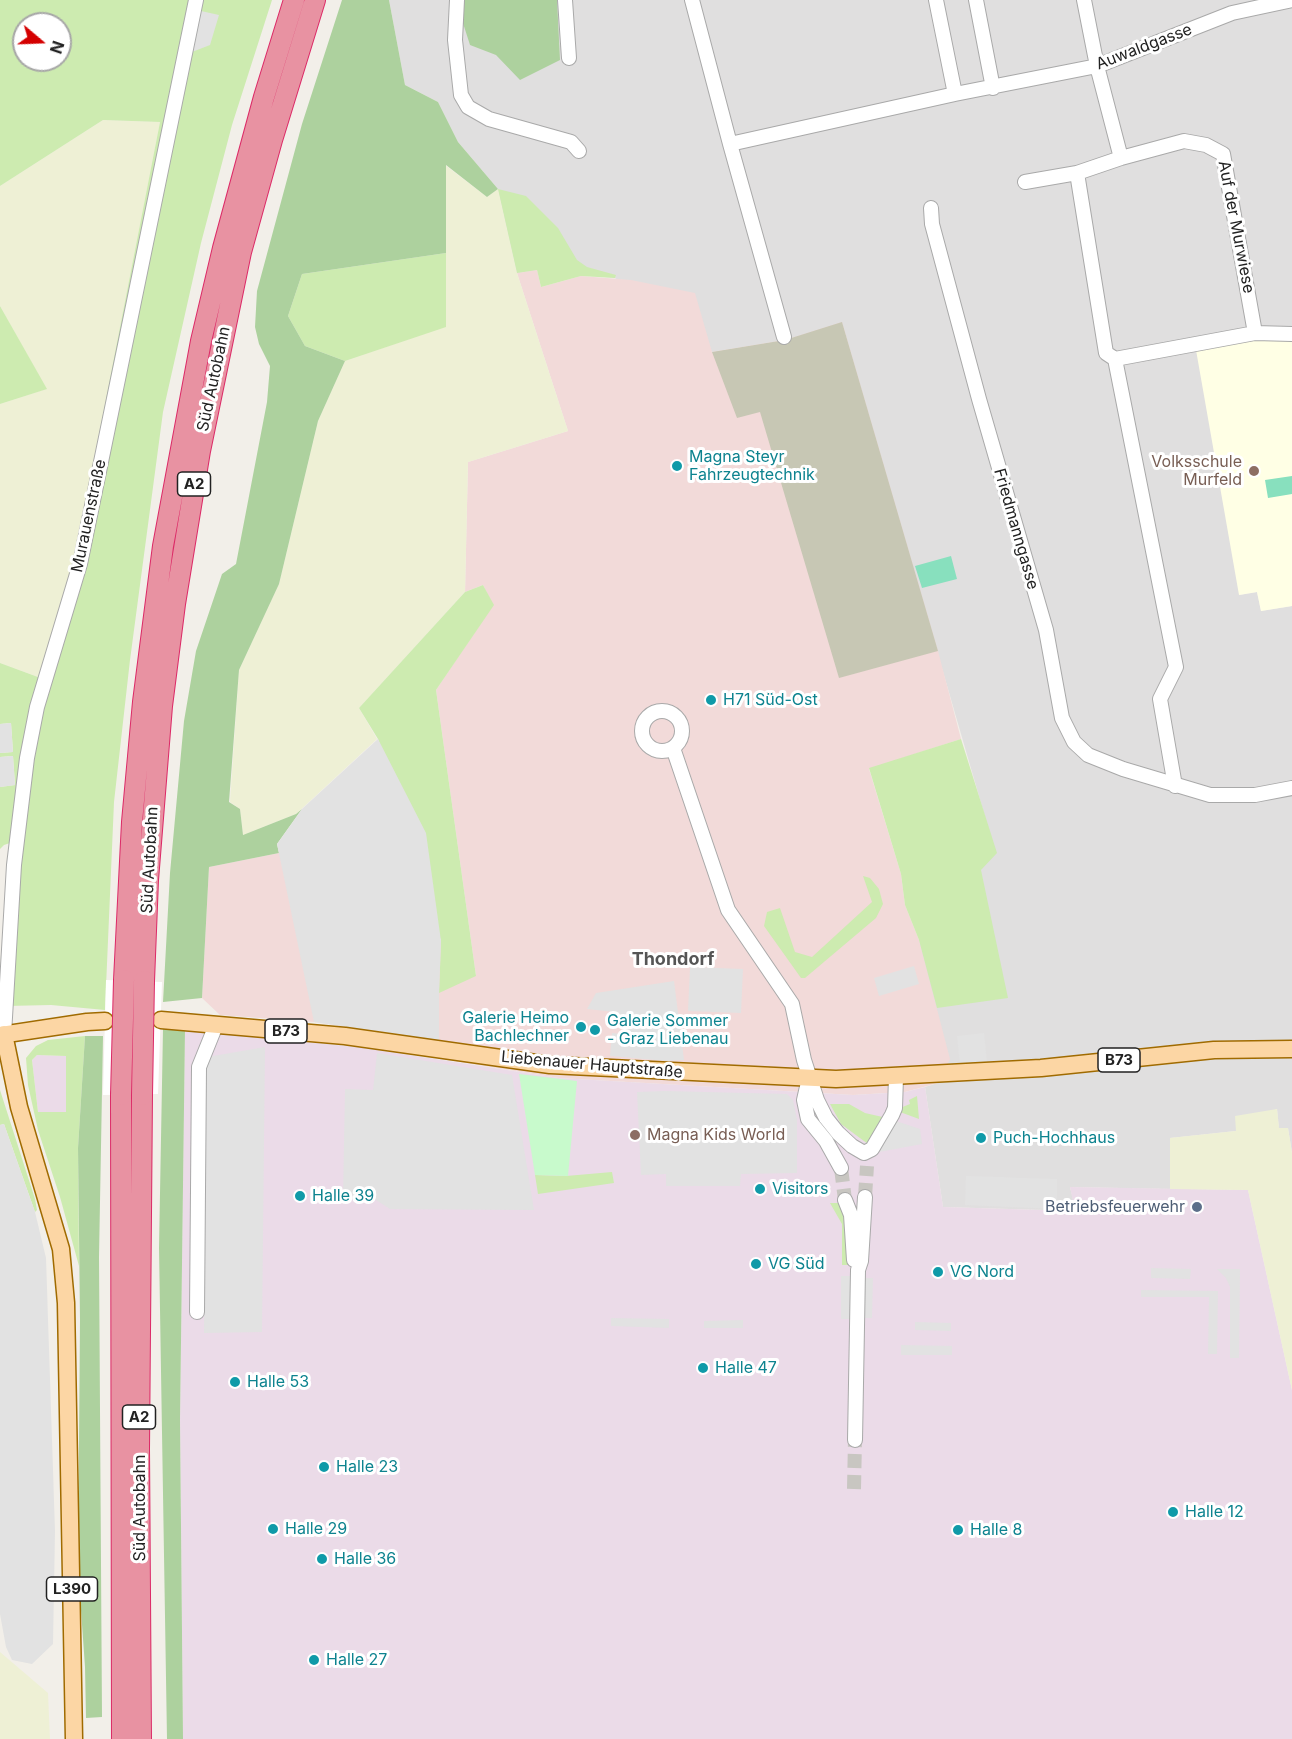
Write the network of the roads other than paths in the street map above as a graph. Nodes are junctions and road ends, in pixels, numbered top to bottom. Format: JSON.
{"nodes":[{"id":1,"x":196,"y":0,"type":"edge"},
{"id":2,"x":294,"y":0,"type":"edge"},
{"id":3,"x":315,"y":0,"type":"edge"},
{"id":4,"x":457,"y":0,"type":"edge"},
{"id":5,"x":565,"y":0,"type":"edge"},
{"id":6,"x":692,"y":0,"type":"edge"},
{"id":7,"x":936,"y":0,"type":"edge"},
{"id":8,"x":976,"y":0,"type":"edge"},
{"id":9,"x":1084,"y":0,"type":"edge"},
{"id":10,"x":1292,"y":0,"type":"edge"},
{"id":11,"x":569,"y":58,"type":"dead end"},
{"id":12,"x":1097,"y":66,"type":"junction"},
{"id":13,"x":993,"y":88,"type":"junction"},
{"id":14,"x":955,"y":94,"type":"junction"},
{"id":15,"x":730,"y":144,"type":"junction"},
{"id":16,"x":579,"y":151,"type":"dead end"},
{"id":17,"x":1121,"y":158,"type":"junction"},
{"id":18,"x":1077,"y":173,"type":"junction"},
{"id":19,"x":1025,"y":182,"type":"dead end"},
{"id":20,"x":931,"y":208,"type":"dead end"},
{"id":21,"x":1256,"y":333,"type":"junction"},
{"id":22,"x":1292,"y":334,"type":"edge"},
{"id":23,"x":784,"y":337,"type":"dead end"},
{"id":24,"x":1115,"y":359,"type":"junction"},
{"id":25,"x":673,"y":748,"type":"dead end"},
{"id":26,"x":1175,"y":786,"type":"junction"},
{"id":27,"x":1292,"y":788,"type":"edge"},
{"id":28,"x":0,"y":862,"type":"edge"},
{"id":29,"x":14,"y":865,"type":"junction"},
{"id":30,"x":161,"y":1020,"type":"dead end"},
{"id":31,"x":105,"y":1021,"type":"dead end"},
{"id":32,"x":216,"y":1025,"type":"junction"},
{"id":33,"x":2,"y":1034,"type":"edge"},
{"id":34,"x":1292,"y":1049,"type":"edge"},
{"id":35,"x":896,"y":1077,"type":"junction"},
{"id":36,"x":809,"y":1078,"type":"junction"},
{"id":37,"x":842,"y":1168,"type":"tunnel mouth"},
{"id":38,"x":865,"y":1197,"type":"tunnel mouth"},
{"id":39,"x":845,"y":1200,"type":"tunnel mouth"},
{"id":40,"x":858,"y":1270,"type":"junction"},
{"id":41,"x":197,"y":1312,"type":"dead end"},
{"id":42,"x":855,"y":1440,"type":"tunnel mouth"},
{"id":43,"x":74,"y":1739,"type":"edge"},
{"id":44,"x":122,"y":1739,"type":"edge"},
{"id":45,"x":141,"y":1739,"type":"edge"}],
"edges":[{"from":1,"to":29,"type":"street","name":"Murauenstraße"},
{"from":2,"to":44,"type":"highway","name":"Süd Autobahn","number":"A2","bridge":true},
{"from":3,"to":45,"type":"highway","name":"Süd Autobahn","number":"A2","bridge":true},
{"from":4,"to":16,"type":"street"},
{"from":5,"to":11,"type":"street"},
{"from":6,"to":15,"type":"street"},
{"from":7,"to":14,"type":"street"},
{"from":8,"to":13,"type":"street"},
{"from":9,"to":12,"type":"street"},
{"from":10,"to":12,"type":"street","name":"Auwaldgasse"},
{"from":12,"to":13,"type":"street","name":"Auwaldgasse"},
{"from":12,"to":17,"type":"street"},
{"from":13,"to":14,"type":"street","name":"Auwaldgasse"},
{"from":14,"to":15,"type":"street","name":"Auwaldgasse"},
{"from":15,"to":23,"type":"street"},
{"from":17,"to":18,"type":"street","name":"Auf der Murwiese"},
{"from":17,"to":21,"type":"street","name":"Auf der Murwiese"},
{"from":18,"to":19,"type":"street","name":"Auf der Murwiese"},
{"from":18,"to":24,"type":"street"},
{"from":20,"to":26,"type":"street","name":"Friedmanngasse"},
{"from":21,"to":22,"type":"street"},
{"from":21,"to":24,"type":"street"},
{"from":24,"to":26,"type":"street"},
{"from":25,"to":36,"type":"street"},
{"from":26,"to":27,"type":"street","name":"Friedmanngasse"},
{"from":28,"to":29,"type":"street"},
{"from":29,"to":33,"type":"street","name":"Murauenstraße"},
{"from":30,"to":32,"type":"main road","name":"Liebenauer Hauptstraße","number":"B73"},
{"from":31,"to":33,"type":"main road"},
{"from":32,"to":36,"type":"main road","name":"Liebenauer Hauptstraße","number":"B73"},
{"from":32,"to":41,"type":"street"},
{"from":33,"to":43,"type":"main road","number":"L390"},
{"from":34,"to":35,"type":"main road","name":"Liebenauer Hauptstraße","number":"B73"},
{"from":35,"to":36,"type":"main road","name":"Liebenauer Hauptstraße","number":"B73"},
{"from":35,"to":36,"type":"street"},
{"from":36,"to":37,"type":"street"},
{"from":38,"to":40,"type":"street"},
{"from":39,"to":40,"type":"street"},
{"from":40,"to":42,"type":"street"}]}
